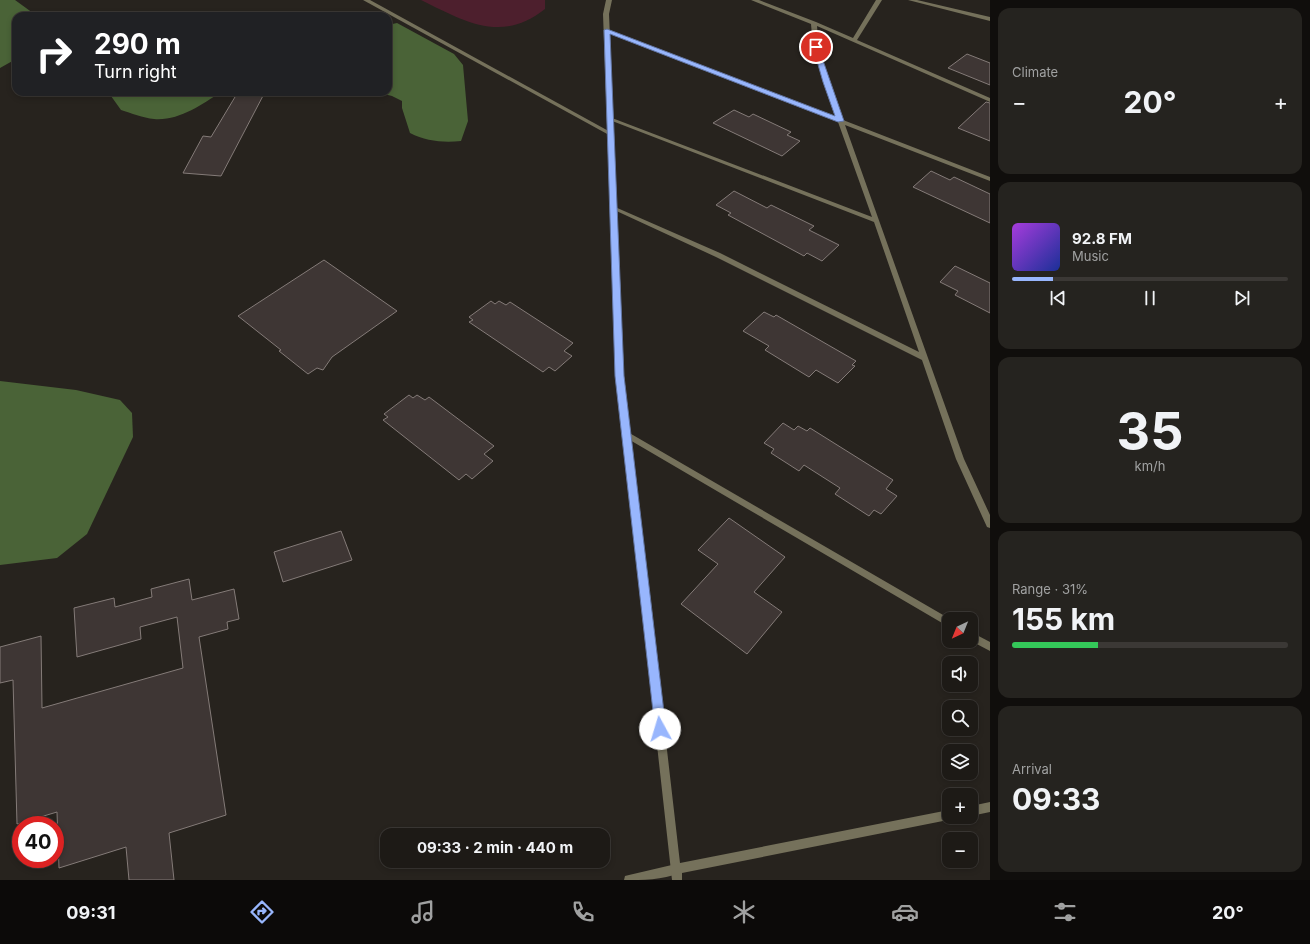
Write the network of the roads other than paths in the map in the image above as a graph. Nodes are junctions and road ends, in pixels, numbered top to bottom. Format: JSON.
{"nodes":[{"id":1,"x":366,"y":0,"type":"edge"},
{"id":2,"x":609,"y":0,"type":"edge"},
{"id":3,"x":754,"y":0,"type":"edge"},
{"id":4,"x":879,"y":0,"type":"edge"},
{"id":5,"x":911,"y":0,"type":"edge"},
{"id":6,"x":384,"y":10,"type":"joint"},
{"id":7,"x":388,"y":12,"type":"edge"},
{"id":8,"x":392,"y":14,"type":"edge"},
{"id":9,"x":990,"y":19,"type":"edge"},
{"id":10,"x":814,"y":23,"type":"junction"},
{"id":11,"x":607,"y":30,"type":"junction"},
{"id":12,"x":854,"y":41,"type":"junction"},
{"id":13,"x":990,"y":100,"type":"edge"},
{"id":14,"x":610,"y":119,"type":"junction"},
{"id":15,"x":840,"y":121,"type":"junction"},
{"id":16,"x":610,"y":134,"type":"junction"},
{"id":17,"x":990,"y":179,"type":"edge"},
{"id":18,"x":614,"y":208,"type":"junction"},
{"id":19,"x":877,"y":221,"type":"junction"},
{"id":20,"x":925,"y":358,"type":"junction"},
{"id":21,"x":626,"y":434,"type":"junction"},
{"id":22,"x":990,"y":524,"type":"edge"},
{"id":23,"x":942,"y":619,"type":"edge"},
{"id":24,"x":978,"y":640,"type":"edge"},
{"id":25,"x":990,"y":647,"type":"edge"},
{"id":26,"x":990,"y":807,"type":"edge"},
{"id":27,"x":978,"y":810,"type":"edge"},
{"id":28,"x":942,"y":818,"type":"edge"},
{"id":29,"x":677,"y":875,"type":"edge"},
{"id":30,"x":629,"y":880,"type":"edge"}],
"edges":[{"from":1,"to":6,"type":"street"},
{"from":2,"to":11,"type":"street"},
{"from":3,"to":10,"type":"street"},
{"from":4,"to":12,"type":"street"},
{"from":5,"to":9,"type":"street"},
{"from":6,"to":7,"type":"street"},
{"from":8,"to":16,"type":"street"},
{"from":10,"to":12,"type":"street"},
{"from":10,"to":15,"type":"street"},
{"from":11,"to":14,"type":"street"},
{"from":11,"to":15,"type":"street"},
{"from":12,"to":13,"type":"street"},
{"from":14,"to":16,"type":"street"},
{"from":14,"to":19,"type":"street"},
{"from":15,"to":17,"type":"street"},
{"from":15,"to":19,"type":"street"},
{"from":16,"to":18,"type":"street"},
{"from":18,"to":20,"type":"street"},
{"from":18,"to":21,"type":"street"},
{"from":19,"to":20,"type":"street"},
{"from":20,"to":22,"type":"street"},
{"from":21,"to":23,"type":"street"},
{"from":21,"to":29,"type":"street"},
{"from":24,"to":25,"type":"street"},
{"from":26,"to":27,"type":"street"},
{"from":28,"to":29,"type":"street"},
{"from":29,"to":30,"type":"street"}]}
